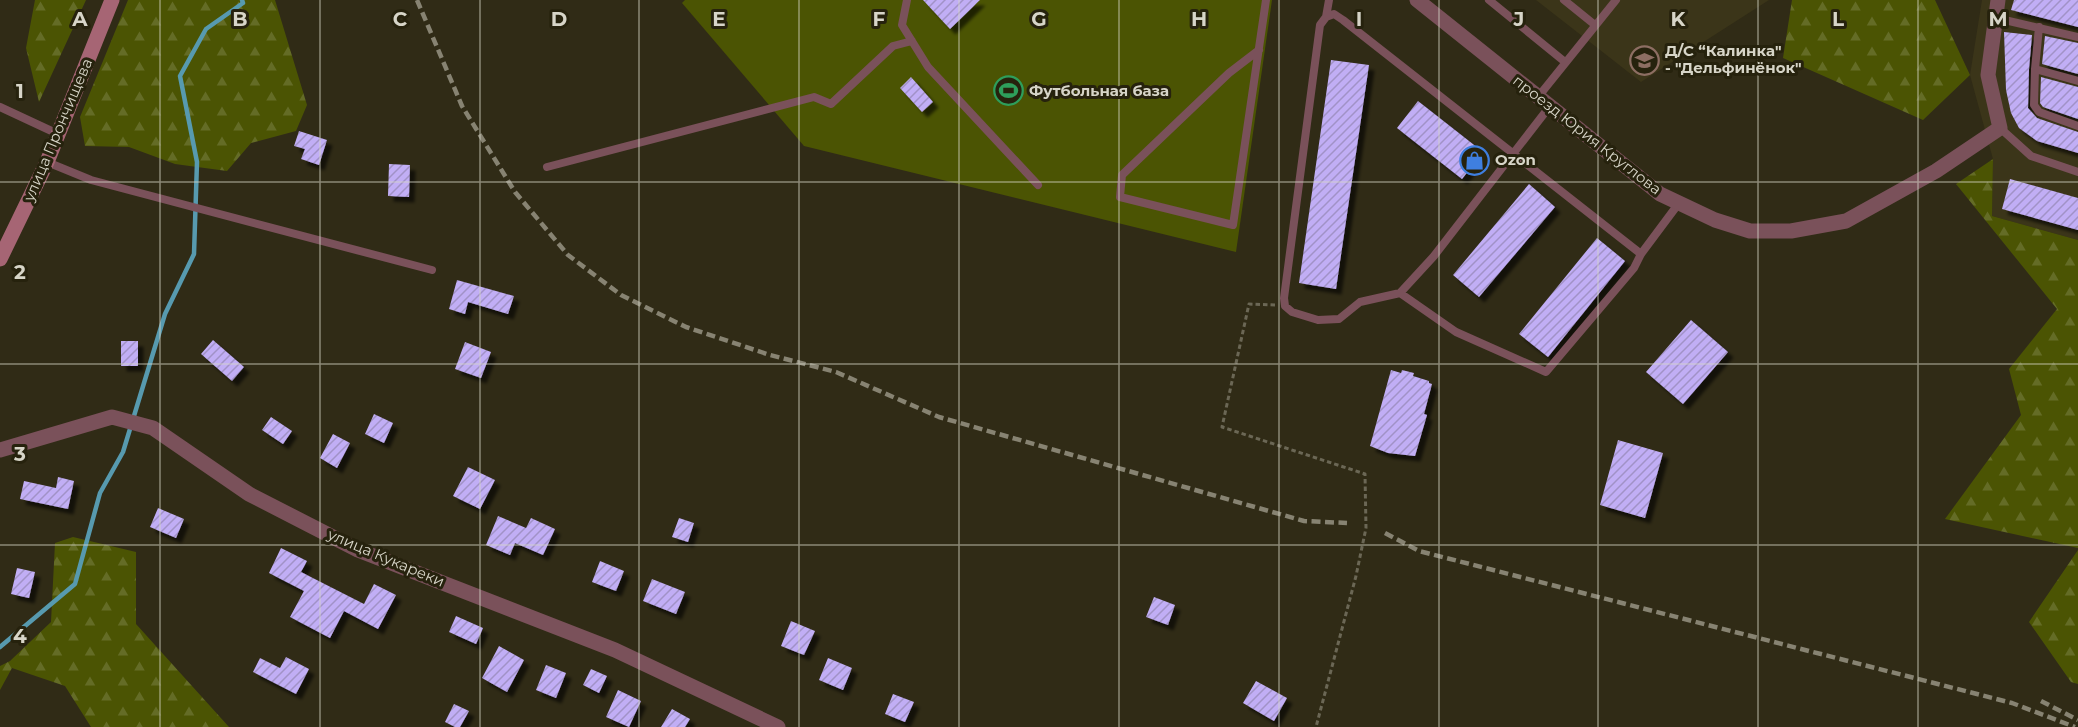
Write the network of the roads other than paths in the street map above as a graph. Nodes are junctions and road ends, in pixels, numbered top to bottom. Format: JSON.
{"nodes":[{"id":1,"x":112,"y":0,"type":"edge"},
{"id":2,"x":907,"y":0,"type":"edge"},
{"id":3,"x":1266,"y":0,"type":"edge"},
{"id":4,"x":1329,"y":0,"type":"edge"},
{"id":5,"x":1417,"y":0,"type":"edge"},
{"id":6,"x":1489,"y":0,"type":"edge"},
{"id":7,"x":1564,"y":0,"type":"edge"},
{"id":8,"x":1616,"y":0,"type":"edge"},
{"id":9,"x":1998,"y":0,"type":"edge"},
{"id":10,"x":1326,"y":17,"type":"junction"},
{"id":11,"x":1996,"y":18,"type":"junction"},
{"id":12,"x":1595,"y":26,"type":"junction"},
{"id":13,"x":2039,"y":27,"type":"junction"},
{"id":14,"x":2078,"y":36,"type":"edge"},
{"id":15,"x":912,"y":40,"type":"junction"},
{"id":16,"x":1259,"y":50,"type":"junction"},
{"id":17,"x":1565,"y":62,"type":"junction"},
{"id":18,"x":2035,"y":69,"type":"junction"},
{"id":19,"x":2078,"y":81,"type":"edge"},
{"id":20,"x":1538,"y":97,"type":"junction"},
{"id":21,"x":1550,"y":106,"type":"junction"},
{"id":22,"x":0,"y":107,"type":"edge"},
{"id":23,"x":2078,"y":126,"type":"edge"},
{"id":24,"x":2000,"y":128,"type":"junction"},
{"id":25,"x":58,"y":134,"type":"junction"},
{"id":26,"x":1515,"y":154,"type":"junction"},
{"id":27,"x":47,"y":162,"type":"junction"},
{"id":28,"x":547,"y":167,"type":"dead end"},
{"id":29,"x":2078,"y":172,"type":"edge"},
{"id":30,"x":1038,"y":185,"type":"dead end"},
{"id":31,"x":1679,"y":203,"type":"junction"},
{"id":32,"x":1641,"y":254,"type":"junction"},
{"id":33,"x":0,"y":259,"type":"edge"},
{"id":34,"x":432,"y":270,"type":"dead end"},
{"id":35,"x":1400,"y":293,"type":"junction"},
{"id":36,"x":0,"y":450,"type":"edge"},
{"id":37,"x":778,"y":727,"type":"edge"}],
"edges":[{"from":1,"to":25,"type":"street","name":"улица Прончищева"},
{"from":2,"to":15,"type":"lane"},
{"from":3,"to":16,"type":"lane"},
{"from":4,"to":10,"type":"lane"},
{"from":5,"to":20,"type":"street","name":"проезд Юрия Круглова"},
{"from":6,"to":17,"type":"lane"},
{"from":7,"to":12,"type":"lane"},
{"from":8,"to":12,"type":"lane"},
{"from":9,"to":11,"type":"street"},
{"from":10,"to":26,"type":"lane"},
{"from":10,"to":35,"type":"lane"},
{"from":11,"to":13,"type":"lane"},
{"from":11,"to":24,"type":"street"},
{"from":12,"to":17,"type":"lane"},
{"from":13,"to":14,"type":"lane"},
{"from":13,"to":18,"type":"lane"},
{"from":15,"to":28,"type":"lane"},
{"from":15,"to":30,"type":"lane"},
{"from":16,"to":16,"type":"lane"},
{"from":17,"to":20,"type":"lane"},
{"from":18,"to":19,"type":"lane"},
{"from":18,"to":23,"type":"lane"},
{"from":20,"to":21,"type":"street","name":"проезд Юрия Круглова"},
{"from":21,"to":26,"type":"lane"},
{"from":21,"to":31,"type":"street","name":"проезд Юрия Круглова"},
{"from":22,"to":25,"type":"lane"},
{"from":24,"to":29,"type":"lane"},
{"from":24,"to":31,"type":"street","name":"проезд Юрия Круглова"},
{"from":25,"to":27,"type":"street","name":"улица Прончищева"},
{"from":26,"to":32,"type":"lane"},
{"from":26,"to":35,"type":"lane"},
{"from":27,"to":33,"type":"street","name":"улица Прончищева"},
{"from":27,"to":34,"type":"lane"},
{"from":31,"to":32,"type":"lane"},
{"from":32,"to":35,"type":"lane"},
{"from":36,"to":37,"type":"street","name":"улица Кукареки"}]}
